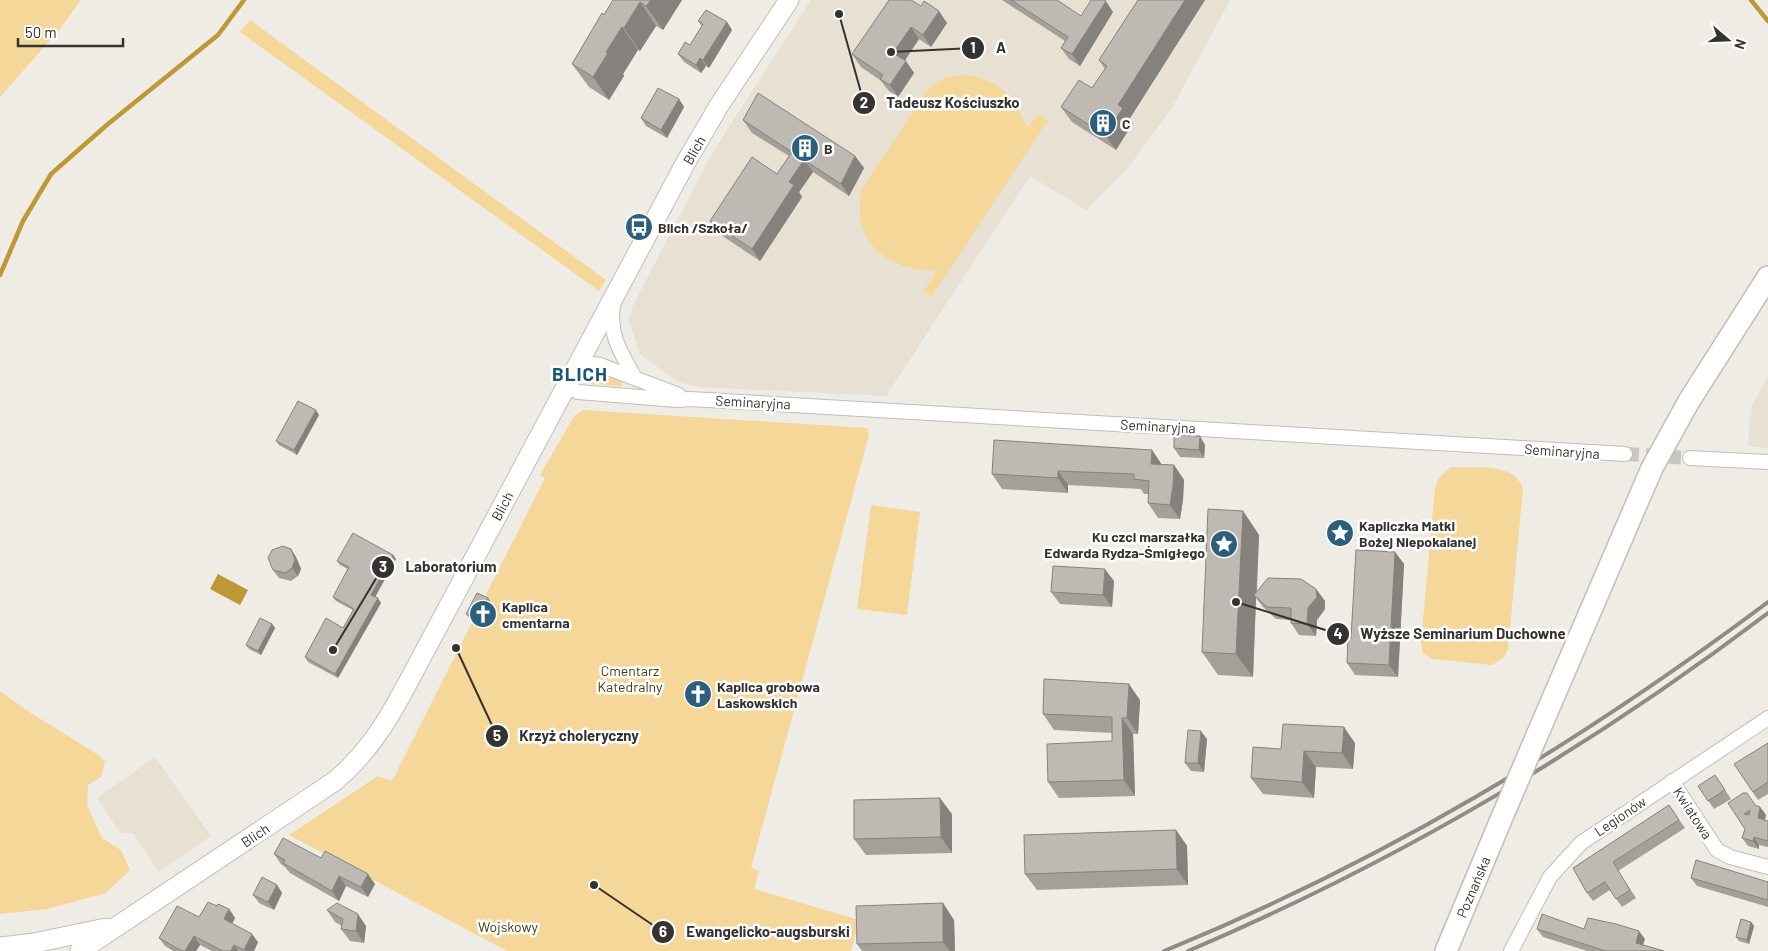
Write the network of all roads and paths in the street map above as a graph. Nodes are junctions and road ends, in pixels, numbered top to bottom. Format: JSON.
{"nodes":[{"id":1,"x":789,"y":0,"type":"edge"},
{"id":2,"x":1768,"y":277,"type":"edge"},
{"id":3,"x":613,"y":298,"type":"junction"},
{"id":4,"x":579,"y":362,"type":"junction"},
{"id":5,"x":635,"y":378,"type":"junction"},
{"id":6,"x":566,"y":386,"type":"junction"},
{"id":7,"x":690,"y":399,"type":"junction"},
{"id":8,"x":1626,"y":454,"type":"tunnel mouth"},
{"id":9,"x":1690,"y":458,"type":"tunnel mouth"},
{"id":10,"x":1768,"y":462,"type":"edge"},
{"id":11,"x":1768,"y":718,"type":"edge"},
{"id":12,"x":1672,"y":781,"type":"junction"},
{"id":13,"x":1768,"y":867,"type":"edge"},
{"id":14,"x":79,"y":945,"type":"edge"},
{"id":15,"x":0,"y":947,"type":"edge"},
{"id":16,"x":1516,"y":949,"type":"edge"},
{"id":17,"x":1446,"y":951,"type":"edge"}],
"edges":[{"from":1,"to":3,"type":"street","name":"Blich"},
{"from":2,"to":17,"type":"main road","name":"Poznańska","bridge":true},
{"from":3,"to":4,"type":"street","name":"Blich"},
{"from":3,"to":5,"type":"street"},
{"from":4,"to":5,"type":"street","name":"Seminaryjna"},
{"from":4,"to":6,"type":"street","name":"Blich"},
{"from":5,"to":7,"type":"street","name":"Seminaryjna"},
{"from":6,"to":7,"type":"street","name":"Seminaryjna"},
{"from":6,"to":14,"type":"street","name":"Blich"},
{"from":7,"to":8,"type":"street","name":"Seminaryjna"},
{"from":9,"to":10,"type":"street"},
{"from":11,"to":12,"type":"street","name":"Legionów"},
{"from":12,"to":13,"type":"street","name":"Kwiatowa"},
{"from":12,"to":16,"type":"street","name":"Legionów"},
{"from":14,"to":15,"type":"street","name":"Blich"}]}
